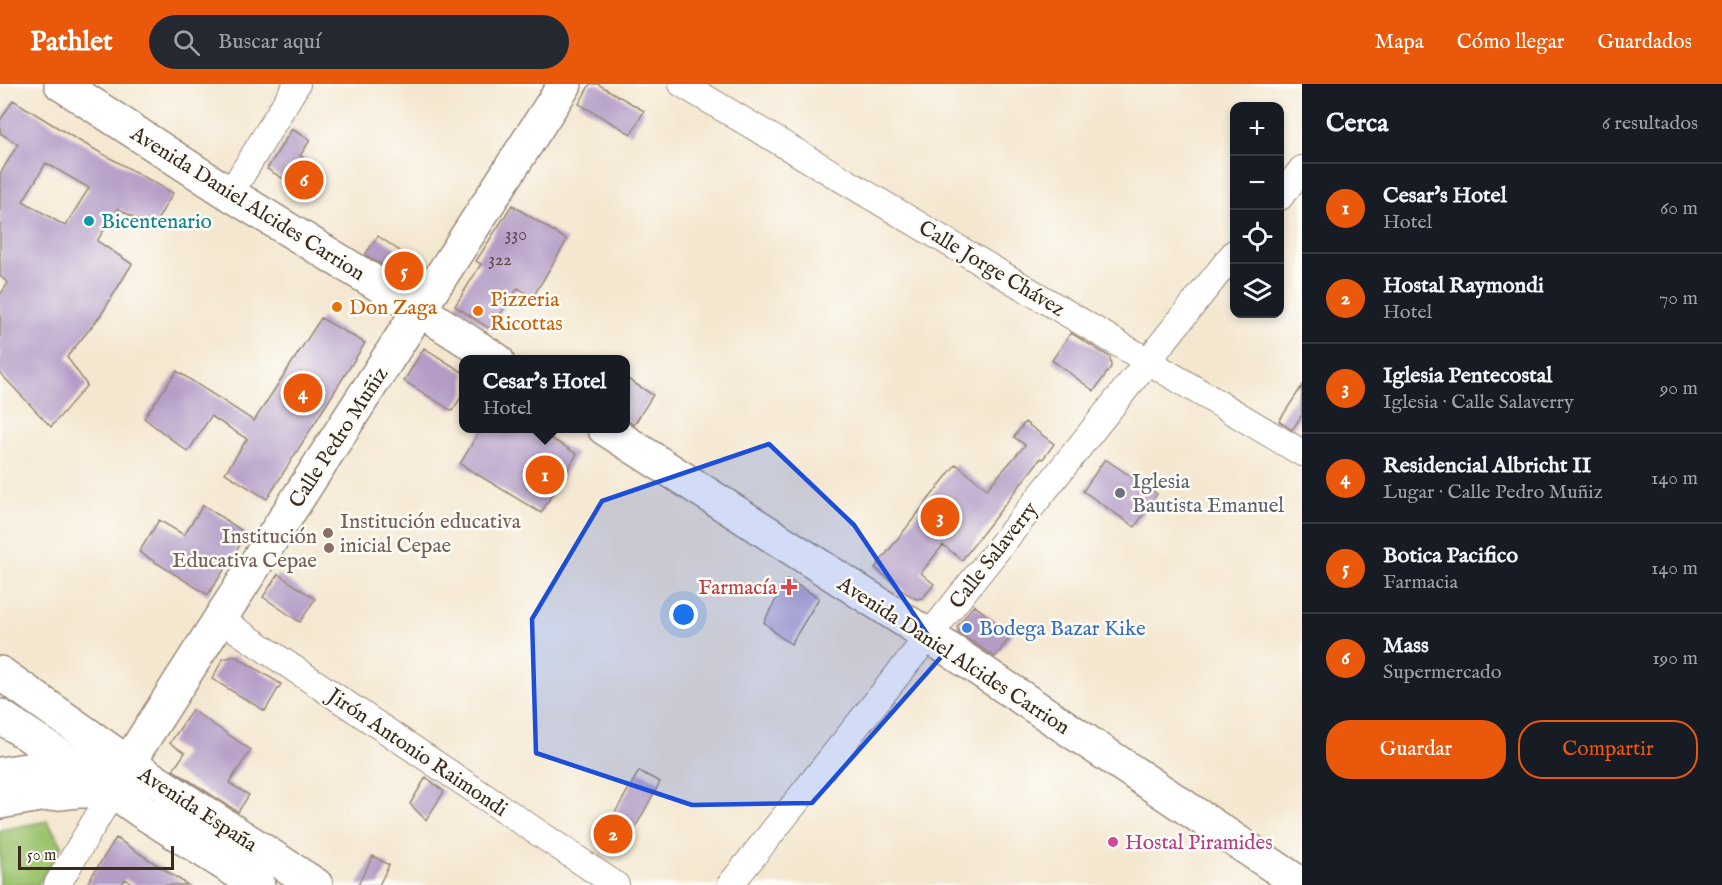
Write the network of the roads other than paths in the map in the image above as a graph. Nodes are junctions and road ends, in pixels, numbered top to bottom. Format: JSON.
{"nodes":[{"id":1,"x":61,"y":84,"type":"edge"},
{"id":2,"x":297,"y":84,"type":"edge"},
{"id":3,"x":565,"y":84,"type":"edge"},
{"id":4,"x":682,"y":84,"type":"edge"},
{"id":5,"x":1302,"y":169,"type":"edge"},
{"id":6,"x":1284,"y":192,"type":"edge"},
{"id":7,"x":230,"y":194,"type":"junction"},
{"id":8,"x":1230,"y":258,"type":"edge"},
{"id":9,"x":420,"y":310,"type":"junction"},
{"id":10,"x":488,"y":355,"type":"edge"},
{"id":11,"x":1147,"y":361,"type":"junction"},
{"id":12,"x":610,"y":433,"type":"edge"},
{"id":13,"x":1302,"y":453,"type":"edge"},
{"id":14,"x":220,"y":619,"type":"junction"},
{"id":15,"x":929,"y":636,"type":"junction"},
{"id":16,"x":0,"y":674,"type":"edge"},
{"id":17,"x":0,"y":716,"type":"edge"},
{"id":18,"x":73,"y":763,"type":"junction"},
{"id":19,"x":0,"y":774,"type":"edge"},
{"id":20,"x":121,"y":777,"type":"junction"},
{"id":21,"x":0,"y":802,"type":"edge"},
{"id":22,"x":57,"y":885,"type":"edge"},
{"id":23,"x":258,"y":885,"type":"edge"},
{"id":24,"x":316,"y":885,"type":"edge"},
{"id":25,"x":616,"y":885,"type":"edge"},
{"id":26,"x":730,"y":885,"type":"edge"},
{"id":27,"x":1302,"y":885,"type":"edge"}],
"edges":[{"from":1,"to":7,"type":"street","name":"Avenida Daniel Alcides Carrion"},
{"from":2,"to":7,"type":"street"},
{"from":3,"to":9,"type":"street","name":"Calle Pedro Muñiz"},
{"from":4,"to":11,"type":"street","name":"Calle Jorge Chávez"},
{"from":5,"to":6,"type":"street"},
{"from":7,"to":9,"type":"street","name":"Avenida Daniel Alcides Carrion"},
{"from":8,"to":11,"type":"street","name":"Calle Salaverry"},
{"from":9,"to":10,"type":"street","name":"Avenida Daniel Alcides Carrion"},
{"from":9,"to":14,"type":"street","name":"Calle Pedro Muñiz"},
{"from":11,"to":13,"type":"street","name":"Calle Jorge Chávez"},
{"from":11,"to":15,"type":"street","name":"Calle Salaverry"},
{"from":12,"to":15,"type":"street","name":"Avenida Daniel Alcides Carrion"},
{"from":14,"to":20,"type":"street","name":"Calle Pedro Muñiz"},
{"from":14,"to":25,"type":"street","name":"Jirón Antonio Raimondi"},
{"from":15,"to":26,"type":"street","name":"Calle Salaverry"},
{"from":15,"to":27,"type":"street","name":"Avenida Daniel Alcides Carrion"},
{"from":16,"to":20,"type":"street"},
{"from":17,"to":18,"type":"street"},
{"from":18,"to":19,"type":"street"},
{"from":18,"to":20,"type":"street"},
{"from":20,"to":21,"type":"street","name":"Avenida España"},
{"from":20,"to":22,"type":"street"},
{"from":20,"to":23,"type":"street","name":"Avenida España"},
{"from":20,"to":24,"type":"street","name":"Avenida España"}]}
